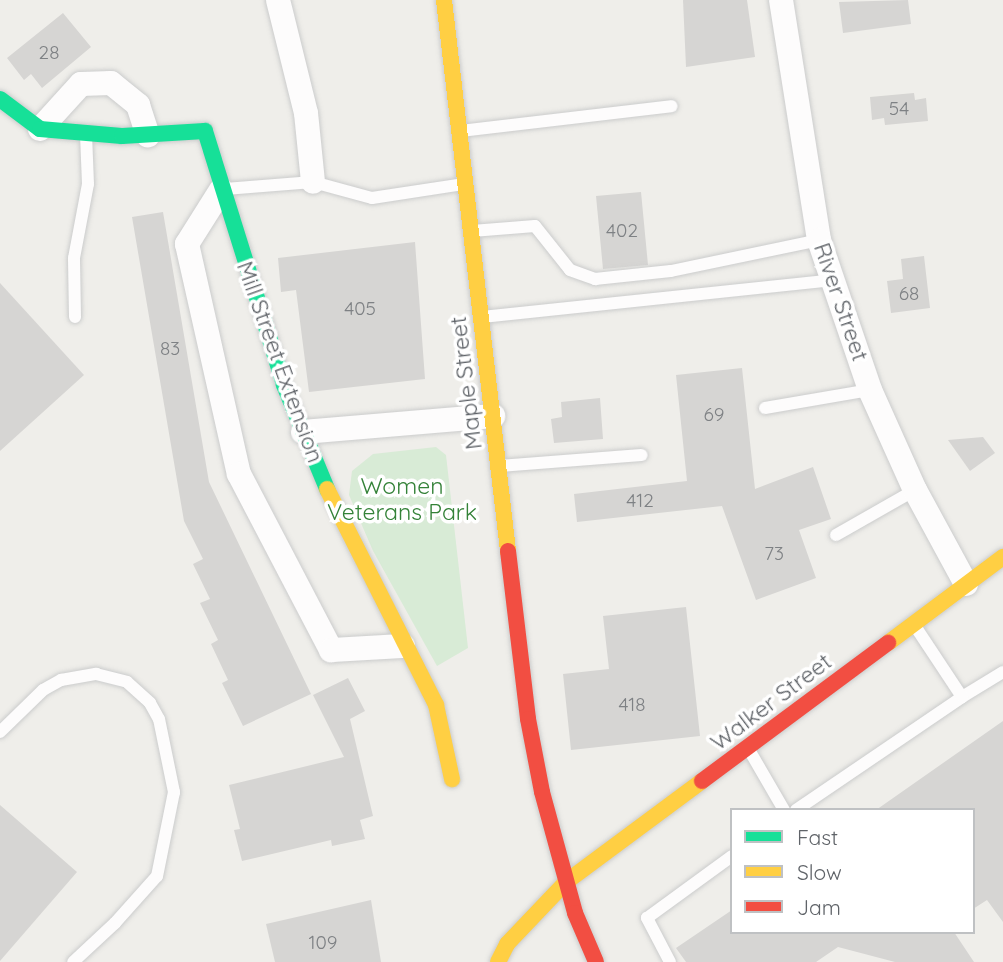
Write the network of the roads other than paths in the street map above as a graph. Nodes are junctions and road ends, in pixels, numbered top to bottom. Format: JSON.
{"nodes":[{"id":1,"x":278,"y":0,"type":"edge"},
{"id":2,"x":444,"y":0,"type":"edge"},
{"id":3,"x":781,"y":0,"type":"edge"},
{"id":4,"x":0,"y":99,"type":"edge"},
{"id":5,"x":672,"y":106,"type":"dead end"},
{"id":6,"x":40,"y":129,"type":"junction"},
{"id":7,"x":460,"y":131,"type":"junction"},
{"id":8,"x":86,"y":134,"type":"junction"},
{"id":9,"x":148,"y":135,"type":"junction"},
{"id":10,"x":313,"y":182,"type":"junction"},
{"id":11,"x":466,"y":183,"type":"junction"},
{"id":12,"x":222,"y":190,"type":"junction"},
{"id":13,"x":472,"y":231,"type":"junction"},
{"id":14,"x":819,"y":240,"type":"junction"},
{"id":15,"x":833,"y":280,"type":"junction"},
{"id":16,"x":75,"y":317,"type":"dead end"},
{"id":17,"x":482,"y":317,"type":"junction"},
{"id":18,"x":870,"y":390,"type":"junction"},
{"id":19,"x":765,"y":408,"type":"dead end"},
{"id":20,"x":493,"y":416,"type":"junction"},
{"id":21,"x":303,"y":432,"type":"junction"},
{"id":22,"x":642,"y":455,"type":"dead end"},
{"id":23,"x":499,"y":467,"type":"junction"},
{"id":24,"x":915,"y":489,"type":"junction"},
{"id":25,"x":836,"y":535,"type":"dead end"},
{"id":26,"x":1003,"y":557,"type":"edge"},
{"id":27,"x":966,"y":584,"type":"junction"},
{"id":28,"x":914,"y":624,"type":"junction"},
{"id":29,"x":403,"y":646,"type":"junction"},
{"id":30,"x":1003,"y":672,"type":"edge"},
{"id":31,"x":962,"y":697,"type":"junction"},
{"id":32,"x":0,"y":732,"type":"edge"},
{"id":33,"x":747,"y":748,"type":"junction"},
{"id":34,"x":452,"y":779,"type":"dead end"},
{"id":35,"x":783,"y":808,"type":"edge"},
{"id":36,"x":799,"y":808,"type":"edge"},
{"id":37,"x":730,"y":857,"type":"edge"},
{"id":38,"x":566,"y":882,"type":"junction"},
{"id":39,"x":73,"y":962,"type":"edge"},
{"id":40,"x":498,"y":962,"type":"edge"},
{"id":41,"x":596,"y":962,"type":"edge"},
{"id":42,"x":670,"y":962,"type":"edge"}],
"edges":[{"from":1,"to":10,"type":"street"},
{"from":2,"to":7,"type":"street","name":"Maple Street"},
{"from":3,"to":14,"type":"street","name":"River Street"},
{"from":4,"to":6,"type":"street"},
{"from":5,"to":7,"type":"lane"},
{"from":6,"to":8,"type":"street"},
{"from":6,"to":9,"type":"street"},
{"from":7,"to":11,"type":"street","name":"Maple Street"},
{"from":8,"to":9,"type":"street"},
{"from":8,"to":16,"type":"lane"},
{"from":9,"to":12,"type":"street","name":"Mill Street Extension"},
{"from":10,"to":11,"type":"lane"},
{"from":10,"to":12,"type":"lane"},
{"from":11,"to":13,"type":"street","name":"Maple Street"},
{"from":12,"to":21,"type":"street","name":"Mill Street Extension"},
{"from":12,"to":29,"type":"street"},
{"from":13,"to":14,"type":"lane"},
{"from":13,"to":17,"type":"street","name":"Maple Street"},
{"from":14,"to":15,"type":"street","name":"River Street"},
{"from":15,"to":17,"type":"lane"},
{"from":15,"to":18,"type":"street","name":"River Street"},
{"from":17,"to":20,"type":"street","name":"Maple Street"},
{"from":18,"to":19,"type":"lane"},
{"from":18,"to":24,"type":"street","name":"River Street"},
{"from":20,"to":21,"type":"street"},
{"from":20,"to":23,"type":"street","name":"Maple Street"},
{"from":21,"to":29,"type":"street","name":"Mill Street Extension"},
{"from":22,"to":23,"type":"lane"},
{"from":23,"to":38,"type":"street","name":"Maple Street"},
{"from":24,"to":25,"type":"lane"},
{"from":24,"to":27,"type":"street","name":"River Street"},
{"from":26,"to":27,"type":"street","name":"Walker Street"},
{"from":27,"to":28,"type":"street","name":"Walker Street"},
{"from":28,"to":31,"type":"lane"},
{"from":28,"to":33,"type":"street","name":"Walker Street"},
{"from":29,"to":34,"type":"street","name":"Mill Street Extension"},
{"from":30,"to":31,"type":"lane"},
{"from":31,"to":36,"type":"lane"},
{"from":32,"to":39,"type":"lane"},
{"from":33,"to":35,"type":"lane"},
{"from":33,"to":38,"type":"street","name":"Walker Street"},
{"from":37,"to":42,"type":"lane"},
{"from":38,"to":40,"type":"street","name":"Walker Street"},
{"from":38,"to":41,"type":"street","name":"Maple Street"}]}
